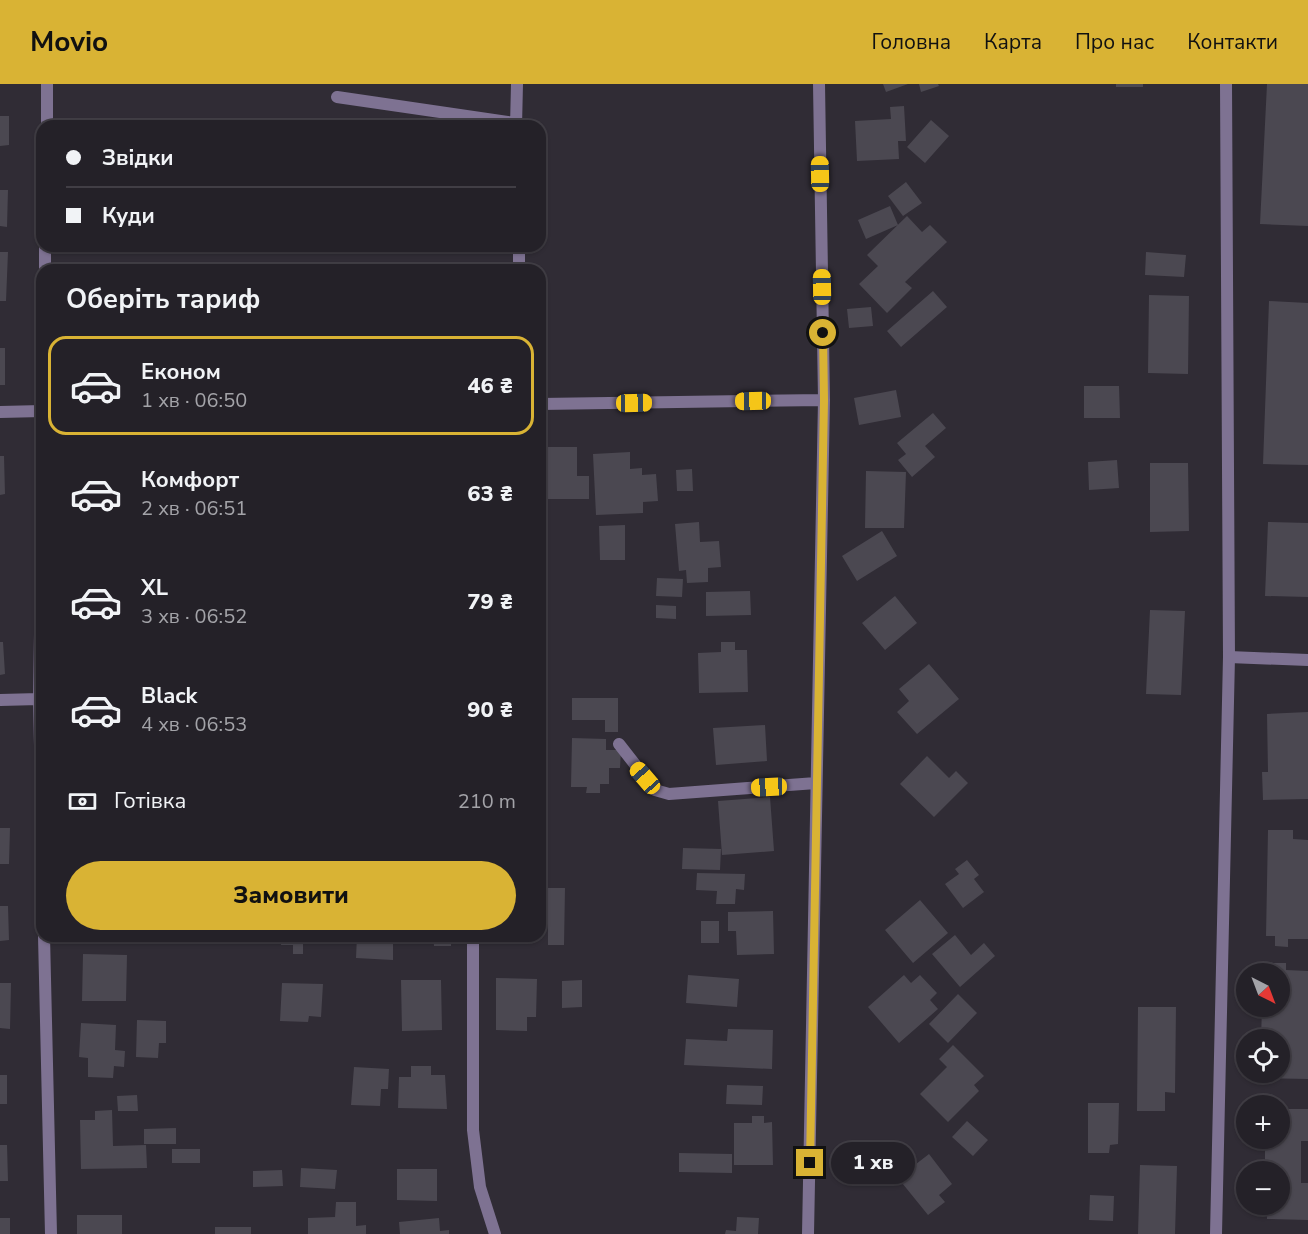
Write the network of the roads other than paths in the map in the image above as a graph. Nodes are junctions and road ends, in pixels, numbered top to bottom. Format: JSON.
{"nodes":[{"id":1,"x":47,"y":84,"type":"edge"},
{"id":2,"x":517,"y":84,"type":"edge"},
{"id":3,"x":819,"y":84,"type":"edge"},
{"id":4,"x":1226,"y":84,"type":"edge"},
{"id":5,"x":337,"y":98,"type":"dead end"},
{"id":6,"x":46,"y":120,"type":"edge"},
{"id":7,"x":488,"y":120,"type":"edge"},
{"id":8,"x":516,"y":120,"type":"edge"},
{"id":9,"x":824,"y":400,"type":"junction"},
{"id":10,"x":546,"y":404,"type":"edge"},
{"id":11,"x":36,"y":411,"type":"edge"},
{"id":12,"x":0,"y":412,"type":"edge"},
{"id":13,"x":1229,"y":657,"type":"junction"},
{"id":14,"x":1308,"y":660,"type":"edge"},
{"id":15,"x":36,"y":699,"type":"edge"},
{"id":16,"x":0,"y":700,"type":"edge"},
{"id":17,"x":619,"y":744,"type":"dead end"},
{"id":18,"x":816,"y":783,"type":"junction"},
{"id":19,"x":44,"y":942,"type":"edge"},
{"id":20,"x":473,"y":942,"type":"edge"},
{"id":21,"x":51,"y":1234,"type":"edge"},
{"id":22,"x":495,"y":1234,"type":"edge"},
{"id":23,"x":808,"y":1234,"type":"edge"},
{"id":24,"x":1216,"y":1234,"type":"edge"}],
"edges":[{"from":1,"to":6,"type":"street"},
{"from":2,"to":8,"type":"street"},
{"from":3,"to":9,"type":"street"},
{"from":4,"to":13,"type":"street"},
{"from":5,"to":7,"type":"street"},
{"from":9,"to":10,"type":"street"},
{"from":9,"to":18,"type":"street"},
{"from":11,"to":12,"type":"street"},
{"from":13,"to":14,"type":"street"},
{"from":13,"to":24,"type":"street"},
{"from":15,"to":16,"type":"street"},
{"from":17,"to":18,"type":"street"},
{"from":18,"to":23,"type":"street"},
{"from":19,"to":21,"type":"street"},
{"from":20,"to":22,"type":"street"}]}
